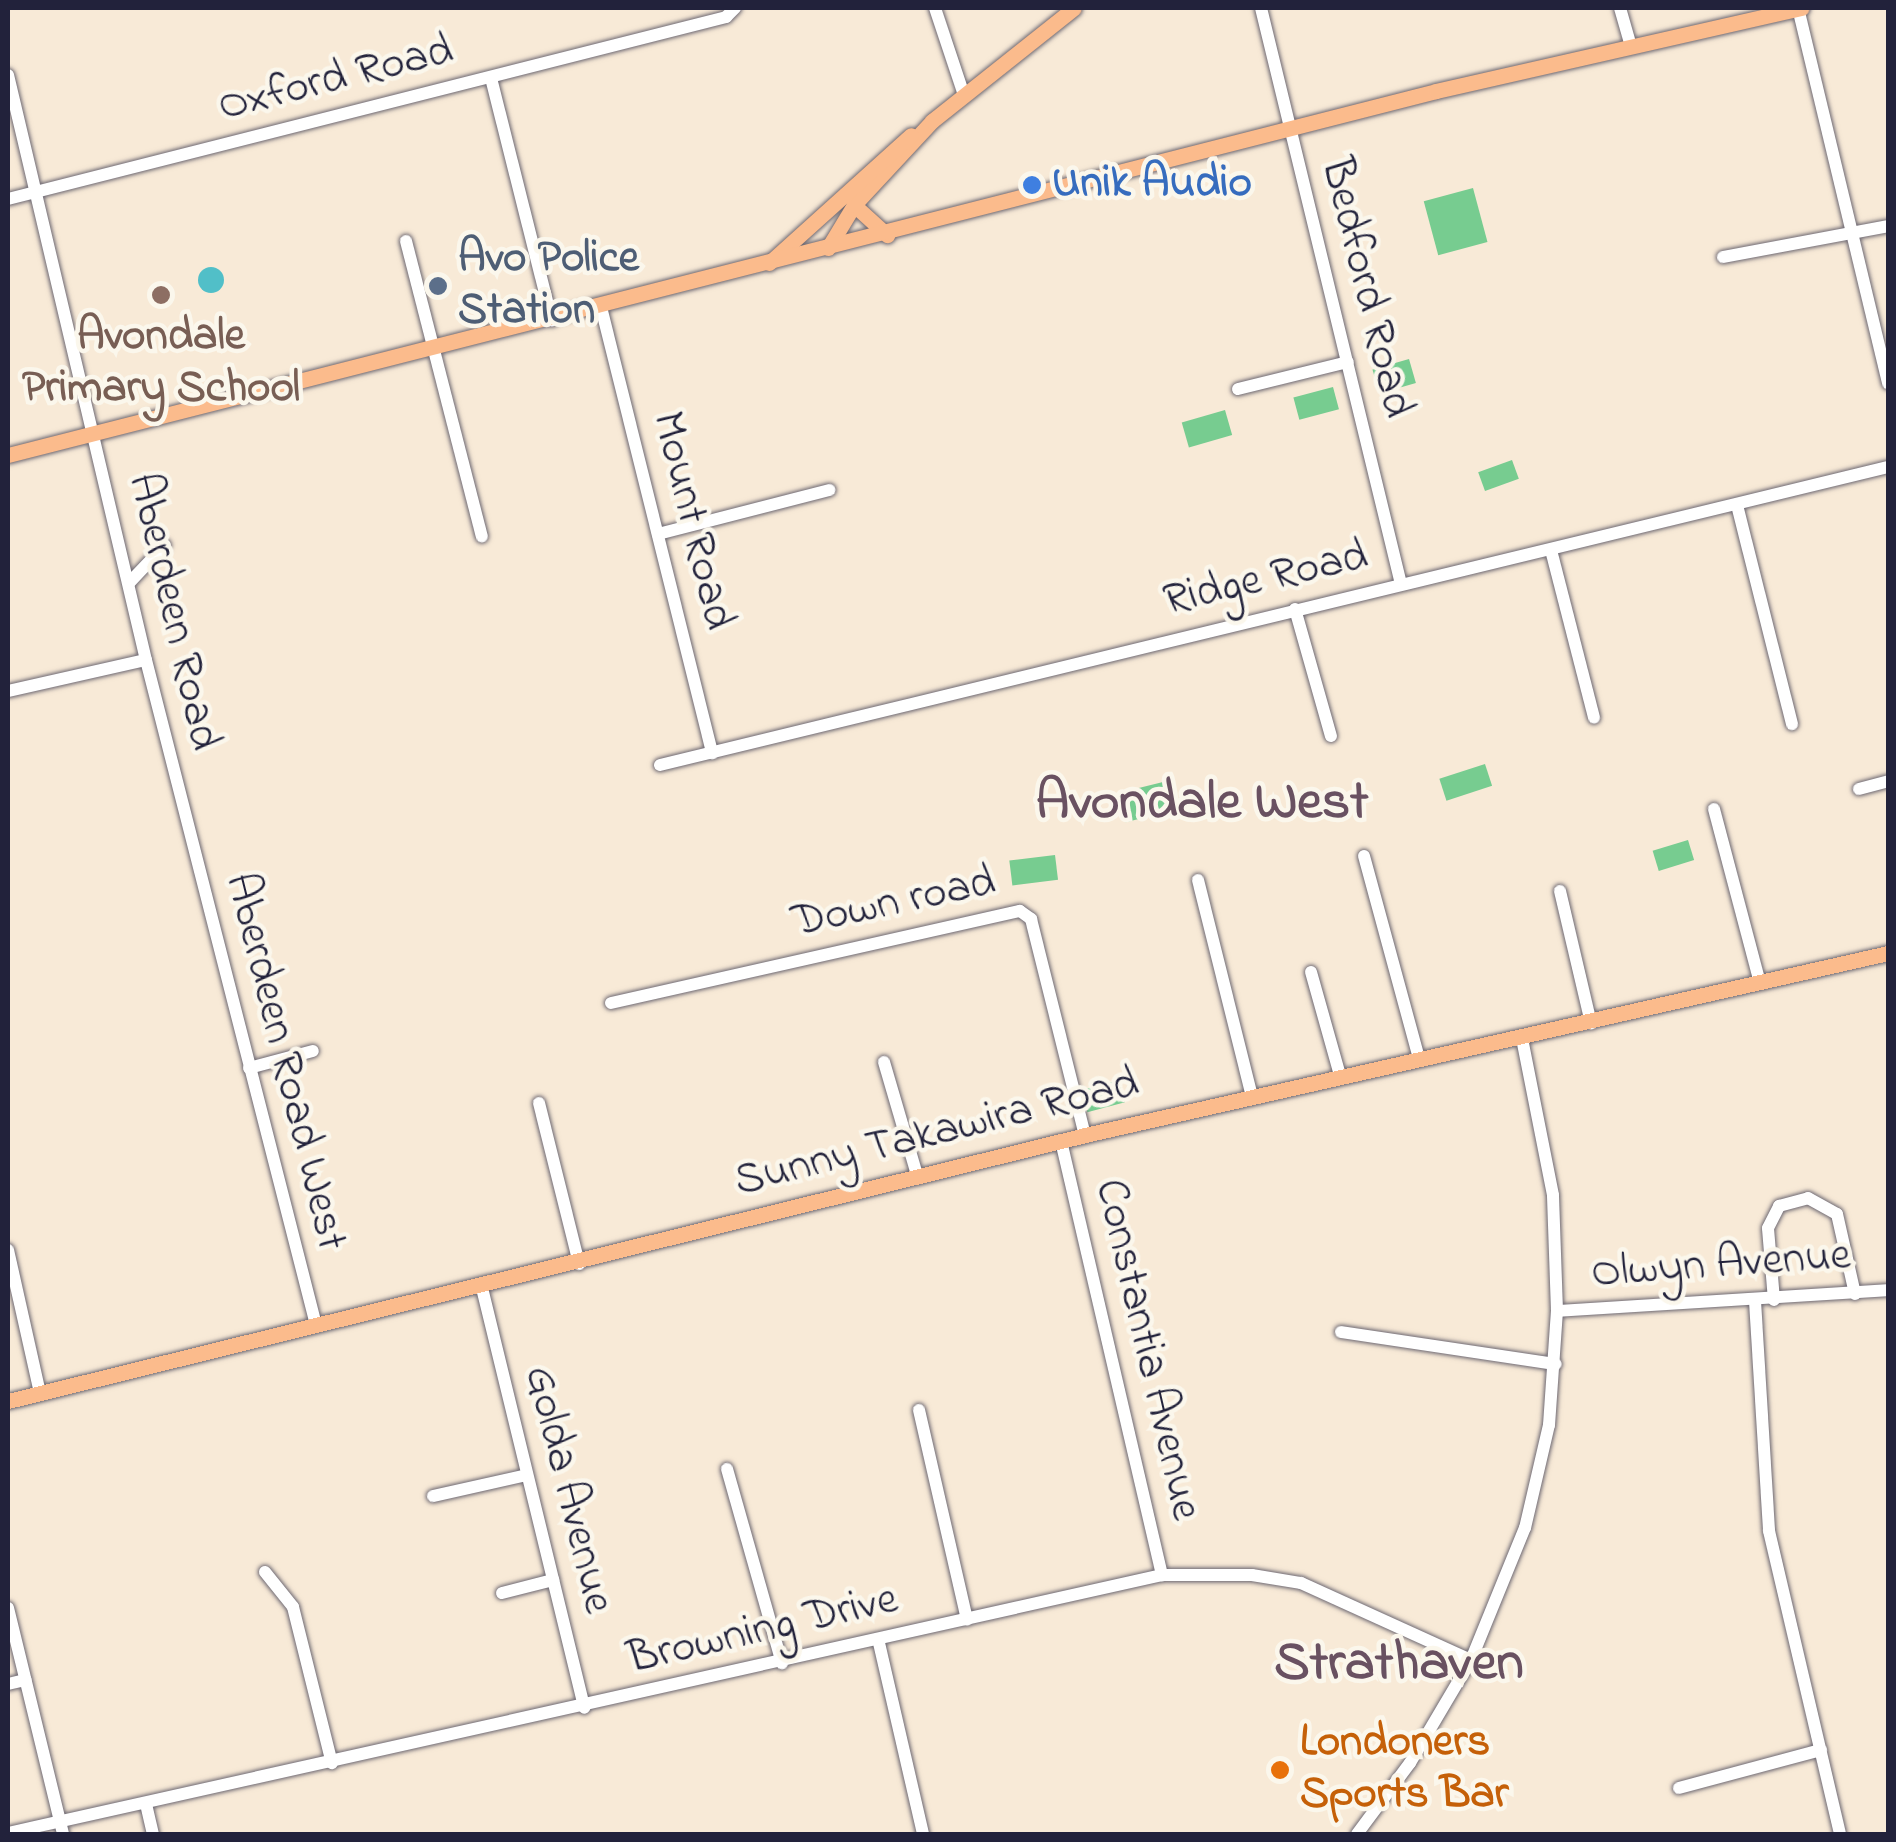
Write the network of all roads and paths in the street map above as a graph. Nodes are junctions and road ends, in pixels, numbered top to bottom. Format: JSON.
{"nodes":[{"id":1,"x":735,"y":8,"type":"edge"},
{"id":2,"x":935,"y":8,"type":"edge"},
{"id":3,"x":1074,"y":8,"type":"edge"},
{"id":4,"x":1261,"y":8,"type":"edge"},
{"id":5,"x":1620,"y":8,"type":"edge"},
{"id":6,"x":1799,"y":8,"type":"edge"},
{"id":7,"x":1630,"y":44,"type":"junction"},
{"id":8,"x":8,"y":75,"type":"edge"},
{"id":9,"x":491,"y":78,"type":"junction"},
{"id":10,"x":963,"y":92,"type":"junction"},
{"id":11,"x":932,"y":122,"type":"junction"},
{"id":12,"x":1290,"y":130,"type":"junction"},
{"id":13,"x":34,"y":193,"type":"junction"},
{"id":14,"x":8,"y":199,"type":"edge"},
{"id":15,"x":854,"y":205,"type":"junction"},
{"id":16,"x":820,"y":212,"type":"junction"},
{"id":17,"x":1888,"y":226,"type":"edge"},
{"id":18,"x":888,"y":235,"type":"junction"},
{"id":19,"x":1852,"y":235,"type":"junction"},
{"id":20,"x":406,"y":242,"type":"dead end"},
{"id":21,"x":828,"y":248,"type":"junction"},
{"id":22,"x":1723,"y":257,"type":"dead end"},
{"id":23,"x":769,"y":263,"type":"junction"},
{"id":24,"x":601,"y":307,"type":"junction"},
{"id":25,"x":552,"y":320,"type":"junction"},
{"id":26,"x":434,"y":350,"type":"junction"},
{"id":27,"x":1348,"y":362,"type":"junction"},
{"id":28,"x":1888,"y":384,"type":"edge"},
{"id":29,"x":1238,"y":389,"type":"dead end"},
{"id":30,"x":94,"y":434,"type":"junction"},
{"id":31,"x":8,"y":455,"type":"edge"},
{"id":32,"x":1888,"y":466,"type":"edge"},
{"id":33,"x":829,"y":490,"type":"dead end"},
{"id":34,"x":1736,"y":505,"type":"junction"},
{"id":35,"x":658,"y":534,"type":"junction"},
{"id":36,"x":482,"y":536,"type":"dead end"},
{"id":37,"x":164,"y":544,"type":"dead end"},
{"id":38,"x":1551,"y":550,"type":"junction"},
{"id":39,"x":129,"y":583,"type":"junction"},
{"id":40,"x":1401,"y":584,"type":"junction"},
{"id":41,"x":1295,"y":609,"type":"junction"},
{"id":42,"x":146,"y":660,"type":"junction"},
{"id":43,"x":8,"y":690,"type":"edge"},
{"id":44,"x":1594,"y":718,"type":"dead end"},
{"id":45,"x":1792,"y":724,"type":"dead end"},
{"id":46,"x":1330,"y":736,"type":"dead end"},
{"id":47,"x":712,"y":752,"type":"junction"},
{"id":48,"x":660,"y":764,"type":"dead end"},
{"id":49,"x":1888,"y":781,"type":"edge"},
{"id":50,"x":1859,"y":788,"type":"dead end"},
{"id":51,"x":1714,"y":809,"type":"dead end"},
{"id":52,"x":186,"y":816,"type":"joint"},
{"id":53,"x":1364,"y":856,"type":"dead end"},
{"id":54,"x":1198,"y":880,"type":"dead end"},
{"id":55,"x":1560,"y":892,"type":"dead end"},
{"id":56,"x":1888,"y":954,"type":"edge"},
{"id":57,"x":1311,"y":972,"type":"dead end"},
{"id":58,"x":1760,"y":983,"type":"junction"},
{"id":59,"x":611,"y":1004,"type":"dead end"},
{"id":60,"x":1591,"y":1023,"type":"junction"},
{"id":61,"x":1522,"y":1038,"type":"junction"},
{"id":62,"x":313,"y":1051,"type":"dead end"},
{"id":63,"x":1420,"y":1059,"type":"junction"},
{"id":64,"x":884,"y":1062,"type":"dead end"},
{"id":65,"x":249,"y":1068,"type":"junction"},
{"id":66,"x":1340,"y":1075,"type":"junction"},
{"id":67,"x":1252,"y":1096,"type":"junction"},
{"id":68,"x":539,"y":1103,"type":"dead end"},
{"id":69,"x":1085,"y":1135,"type":"junction"},
{"id":70,"x":1060,"y":1141,"type":"junction"},
{"id":71,"x":918,"y":1178,"type":"junction"},
{"id":72,"x":8,"y":1250,"type":"edge"},
{"id":73,"x":579,"y":1264,"type":"junction"},
{"id":74,"x":482,"y":1288,"type":"junction"},
{"id":75,"x":1888,"y":1290,"type":"edge"},
{"id":76,"x":1856,"y":1294,"type":"junction"},
{"id":77,"x":1774,"y":1300,"type":"junction"},
{"id":78,"x":1755,"y":1301,"type":"junction"},
{"id":79,"x":1558,"y":1311,"type":"junction"},
{"id":80,"x":316,"y":1325,"type":"junction"},
{"id":81,"x":1342,"y":1332,"type":"dead end"},
{"id":82,"x":1556,"y":1364,"type":"junction"},
{"id":83,"x":40,"y":1393,"type":"junction"},
{"id":84,"x":8,"y":1401,"type":"edge"},
{"id":85,"x":918,"y":1410,"type":"dead end"},
{"id":86,"x":727,"y":1469,"type":"dead end"},
{"id":87,"x":527,"y":1475,"type":"junction"},
{"id":88,"x":433,"y":1496,"type":"dead end"},
{"id":89,"x":265,"y":1572,"type":"dead end"},
{"id":90,"x":1162,"y":1576,"type":"junction"},
{"id":91,"x":553,"y":1580,"type":"junction"},
{"id":92,"x":502,"y":1592,"type":"dead end"},
{"id":93,"x":8,"y":1608,"type":"edge"},
{"id":94,"x":967,"y":1620,"type":"junction"},
{"id":95,"x":878,"y":1643,"type":"junction"},
{"id":96,"x":1471,"y":1660,"type":"junction"},
{"id":97,"x":782,"y":1663,"type":"junction"},
{"id":98,"x":26,"y":1680,"type":"junction"},
{"id":99,"x":8,"y":1684,"type":"edge"},
{"id":100,"x":584,"y":1708,"type":"junction"},
{"id":101,"x":1821,"y":1750,"type":"junction"},
{"id":102,"x":332,"y":1764,"type":"junction"},
{"id":103,"x":1679,"y":1788,"type":"dead end"},
{"id":104,"x":146,"y":1804,"type":"junction"},
{"id":105,"x":61,"y":1828,"type":"edge"},
{"id":106,"x":8,"y":1834,"type":"edge"},
{"id":107,"x":153,"y":1834,"type":"edge"},
{"id":108,"x":923,"y":1834,"type":"edge"},
{"id":109,"x":1358,"y":1834,"type":"edge"},
{"id":110,"x":1840,"y":1834,"type":"edge"}],
"edges":[{"from":1,"to":9,"type":"street","name":"Oxford Road"},
{"from":2,"to":10,"type":"street"},
{"from":3,"to":10,"type":"main road"},
{"from":4,"to":12,"type":"street","name":"Bedford Road"},
{"from":5,"to":7,"type":"street"},
{"from":6,"to":7,"type":"main road"},
{"from":6,"to":19,"type":"street"},
{"from":7,"to":12,"type":"main road"},
{"from":8,"to":13,"type":"street","name":"Aberdeen Road"},
{"from":9,"to":13,"type":"street","name":"Oxford Road"},
{"from":9,"to":25,"type":"street"},
{"from":10,"to":11,"type":"main road"},
{"from":11,"to":15,"type":"main road"},
{"from":11,"to":16,"type":"main road"},
{"from":12,"to":18,"type":"main road"},
{"from":12,"to":27,"type":"street","name":"Bedford Road"},
{"from":13,"to":14,"type":"street","name":"Oxford Road"},
{"from":13,"to":30,"type":"street","name":"Aberdeen Road"},
{"from":15,"to":18,"type":"main road"},
{"from":15,"to":21,"type":"main road"},
{"from":16,"to":21,"type":"main road"},
{"from":16,"to":23,"type":"main road"},
{"from":17,"to":19,"type":"street"},
{"from":18,"to":21,"type":"main road"},
{"from":19,"to":22,"type":"street"},
{"from":19,"to":28,"type":"street"},
{"from":20,"to":26,"type":"street"},
{"from":21,"to":23,"type":"main road"},
{"from":23,"to":24,"type":"main road"},
{"from":24,"to":25,"type":"main road"},
{"from":24,"to":35,"type":"street","name":"Mount Road"},
{"from":25,"to":26,"type":"main road"},
{"from":26,"to":30,"type":"main road"},
{"from":26,"to":36,"type":"street"},
{"from":27,"to":29,"type":"street"},
{"from":27,"to":40,"type":"street","name":"Bedford Road"},
{"from":30,"to":31,"type":"main road"},
{"from":30,"to":39,"type":"street","name":"Aberdeen Road"},
{"from":32,"to":34,"type":"street","name":"Ridge Road"},
{"from":33,"to":35,"type":"street"},
{"from":34,"to":38,"type":"street","name":"Ridge Road"},
{"from":34,"to":45,"type":"street"},
{"from":35,"to":47,"type":"street","name":"Mount Road"},
{"from":37,"to":39,"type":"street"},
{"from":38,"to":40,"type":"street","name":"Ridge Road"},
{"from":38,"to":44,"type":"street"},
{"from":39,"to":42,"type":"street","name":"Aberdeen Road"},
{"from":40,"to":41,"type":"street","name":"Ridge Road"},
{"from":41,"to":46,"type":"street"},
{"from":41,"to":47,"type":"street","name":"Ridge Road"},
{"from":42,"to":43,"type":"street"},
{"from":42,"to":52,"type":"street","name":"Aberdeen Road"},
{"from":47,"to":48,"type":"street","name":"Ridge Road"},
{"from":49,"to":50,"type":"street"},
{"from":51,"to":58,"type":"street"},
{"from":52,"to":65,"type":"street","name":"Aberdeen Road West"},
{"from":53,"to":63,"type":"street"},
{"from":54,"to":67,"type":"street"},
{"from":55,"to":60,"type":"street"},
{"from":56,"to":58,"type":"main road","name":"Sunny Takawira Road"},
{"from":57,"to":66,"type":"street"},
{"from":58,"to":60,"type":"main road","name":"Sunny Takawira Road"},
{"from":59,"to":69,"type":"street","name":"Down road"},
{"from":60,"to":61,"type":"main road","name":"Sunny Takawira Road"},
{"from":61,"to":63,"type":"main road","name":"Sunny Takawira Road"},
{"from":61,"to":79,"type":"street"},
{"from":62,"to":65,"type":"street"},
{"from":63,"to":66,"type":"main road","name":"Sunny Takawira Road"},
{"from":64,"to":71,"type":"street"},
{"from":65,"to":80,"type":"street","name":"Aberdeen Road West"},
{"from":66,"to":67,"type":"main road","name":"Sunny Takawira Road"},
{"from":67,"to":69,"type":"main road","name":"Sunny Takawira Road"},
{"from":68,"to":73,"type":"street"},
{"from":69,"to":70,"type":"main road","name":"Sunny Takawira Road"},
{"from":70,"to":71,"type":"main road","name":"Sunny Takawira Road"},
{"from":70,"to":90,"type":"street","name":"Constantia Avenue"},
{"from":71,"to":73,"type":"main road","name":"Sunny Takawira Road"},
{"from":72,"to":83,"type":"street"},
{"from":73,"to":74,"type":"main road","name":"Sunny Takawira Road"},
{"from":74,"to":80,"type":"main road","name":"Sunny Takawira Road"},
{"from":74,"to":87,"type":"street","name":"Golda Avenue"},
{"from":75,"to":76,"type":"street","name":"Olwyn Avenue"},
{"from":76,"to":77,"type":"street","name":"Olwyn Avenue"},
{"from":76,"to":77,"type":"street"},
{"from":77,"to":78,"type":"street","name":"Olwyn Avenue"},
{"from":78,"to":79,"type":"street","name":"Olwyn Avenue"},
{"from":78,"to":101,"type":"street"},
{"from":79,"to":82,"type":"street"},
{"from":80,"to":83,"type":"main road","name":"Sunny Takawira Road"},
{"from":81,"to":82,"type":"street"},
{"from":82,"to":96,"type":"street"},
{"from":83,"to":84,"type":"main road","name":"Sunny Takawira Road"},
{"from":85,"to":94,"type":"street"},
{"from":86,"to":97,"type":"street"},
{"from":87,"to":88,"type":"street"},
{"from":87,"to":91,"type":"street","name":"Golda Avenue"},
{"from":89,"to":102,"type":"street"},
{"from":90,"to":94,"type":"street","name":"Browning Drive"},
{"from":90,"to":96,"type":"street","name":"Browning Drive"},
{"from":91,"to":92,"type":"street"},
{"from":91,"to":100,"type":"street","name":"Golda Avenue"},
{"from":93,"to":98,"type":"street"},
{"from":94,"to":95,"type":"street","name":"Browning Drive"},
{"from":95,"to":97,"type":"street","name":"Browning Drive"},
{"from":95,"to":108,"type":"street"},
{"from":96,"to":109,"type":"street"},
{"from":97,"to":100,"type":"street","name":"Browning Drive"},
{"from":98,"to":99,"type":"street"},
{"from":98,"to":105,"type":"street"},
{"from":100,"to":102,"type":"street","name":"Browning Drive"},
{"from":101,"to":103,"type":"street"},
{"from":101,"to":110,"type":"street"},
{"from":102,"to":104,"type":"street","name":"Browning Drive"},
{"from":104,"to":105,"type":"street","name":"Browning Drive"},
{"from":104,"to":107,"type":"street"},
{"from":105,"to":106,"type":"street","name":"Browning Drive"}]}
